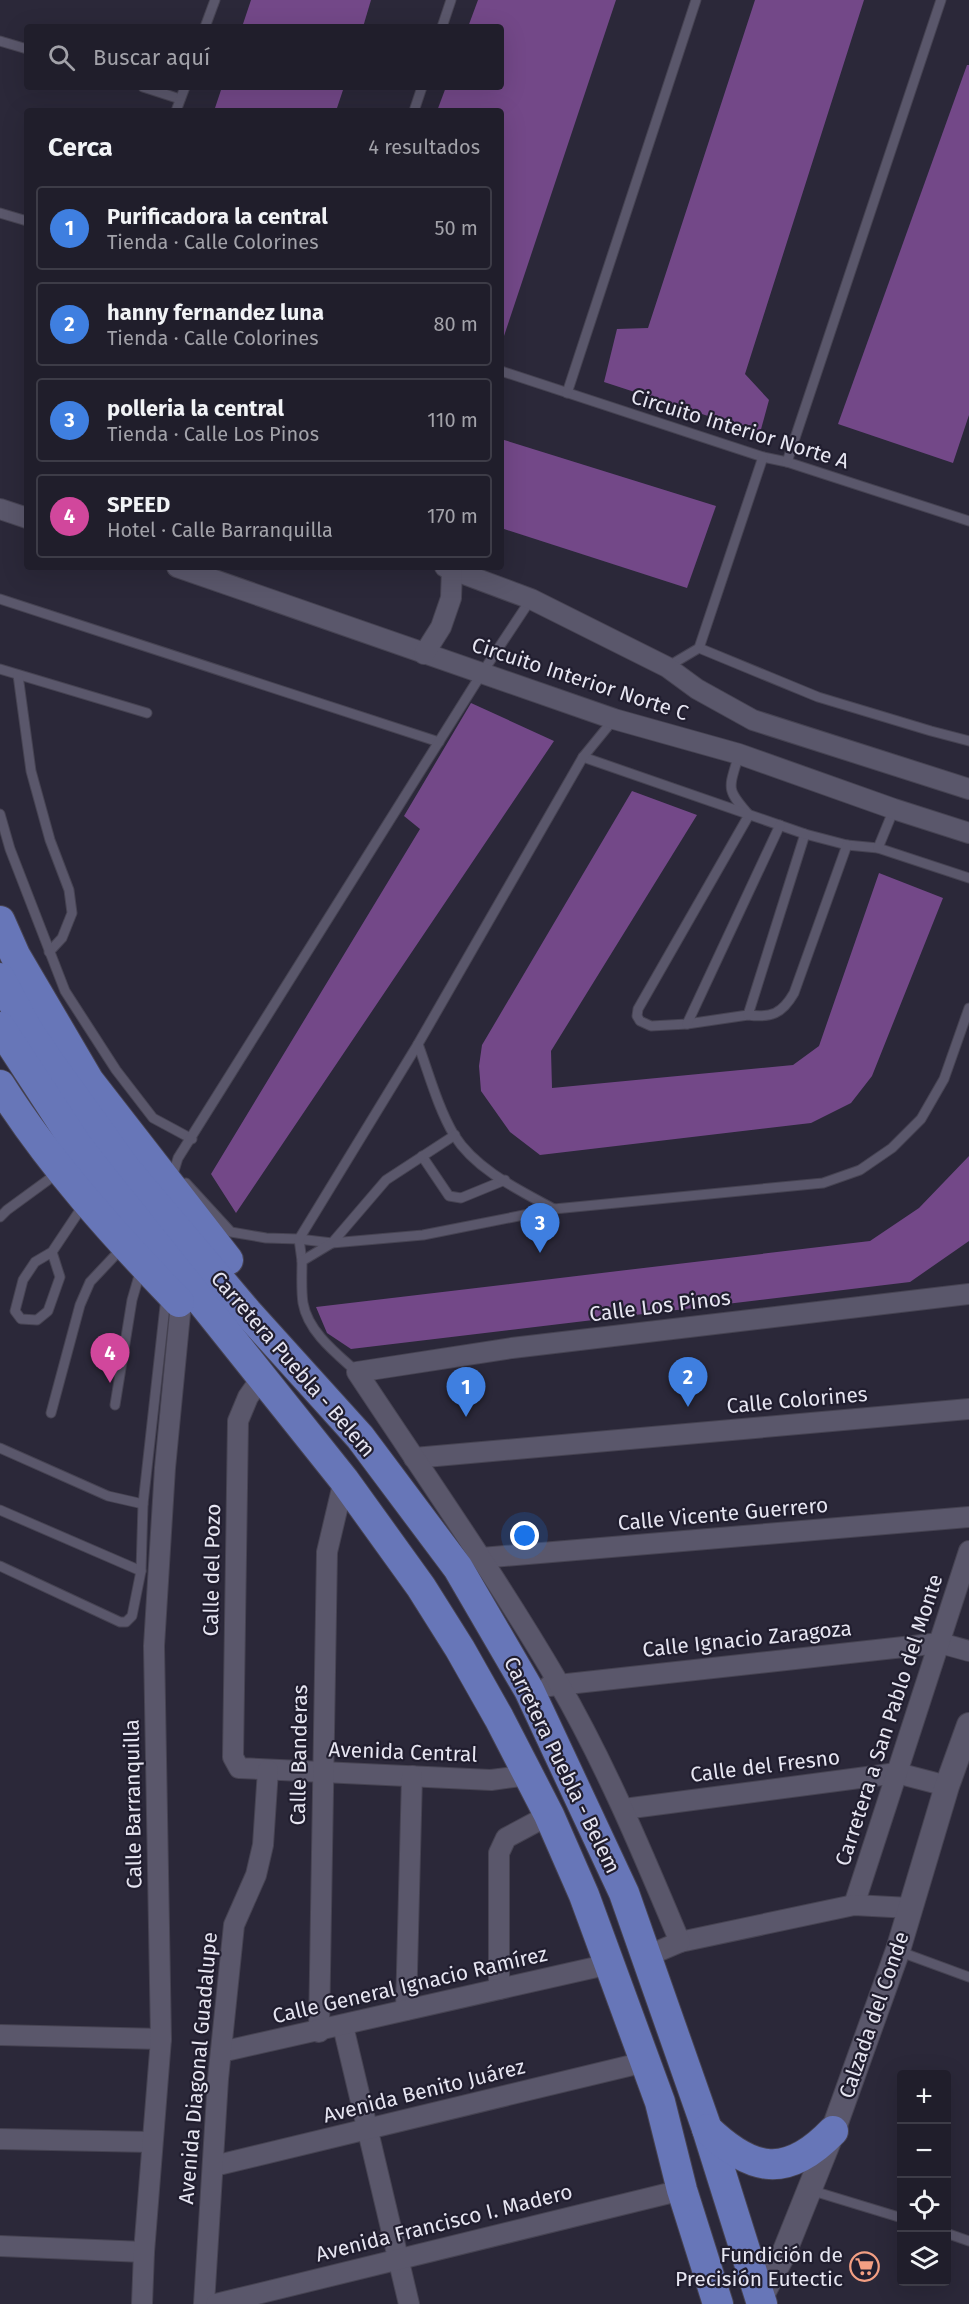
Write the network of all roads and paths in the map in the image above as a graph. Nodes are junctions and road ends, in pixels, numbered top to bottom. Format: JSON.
{"nodes":[{"id":1,"x":215,"y":0,"type":"edge"},
{"id":2,"x":451,"y":0,"type":"edge"},
{"id":3,"x":696,"y":0,"type":"edge"},
{"id":4,"x":941,"y":0,"type":"edge"},
{"id":5,"x":206,"y":24,"type":"edge"},
{"id":6,"x":443,"y":24,"type":"edge"},
{"id":7,"x":0,"y":41,"type":"edge"},
{"id":8,"x":24,"y":48,"type":"edge"},
{"id":9,"x":152,"y":90,"type":"edge"},
{"id":10,"x":183,"y":90,"type":"edge"},
{"id":11,"x":421,"y":90,"type":"edge"},
{"id":12,"x":180,"y":99,"type":"junction"},
{"id":13,"x":177,"y":108,"type":"edge"},
{"id":14,"x":415,"y":108,"type":"edge"},
{"id":15,"x":0,"y":213,"type":"edge"},
{"id":16,"x":24,"y":220,"type":"edge"},
{"id":17,"x":504,"y":372,"type":"edge"},
{"id":18,"x":567,"y":393,"type":"junction"},
{"id":19,"x":763,"y":457,"type":"junction"},
{"id":20,"x":788,"y":462,"type":"junction"},
{"id":21,"x":0,"y":509,"type":"edge"},
{"id":22,"x":24,"y":517,"type":"edge"},
{"id":23,"x":969,"y":521,"type":"edge"},
{"id":24,"x":186,"y":570,"type":"edge"},
{"id":25,"x":448,"y":570,"type":"edge"},
{"id":26,"x":453,"y":570,"type":"edge"},
{"id":27,"x":0,"y":599,"type":"edge"},
{"id":28,"x":531,"y":599,"type":"junction"},
{"id":29,"x":699,"y":648,"type":"junction"},
{"id":30,"x":424,"y":654,"type":"junction"},
{"id":31,"x":667,"y":667,"type":"junction"},
{"id":32,"x":0,"y":669,"type":"edge"},
{"id":33,"x":482,"y":673,"type":"junction"},
{"id":34,"x":18,"y":675,"type":"junction"},
{"id":35,"x":147,"y":712,"type":"dead end"},
{"id":36,"x":614,"y":719,"type":"junction"},
{"id":37,"x":969,"y":741,"type":"edge"},
{"id":38,"x":439,"y":742,"type":"junction"},
{"id":39,"x":739,"y":754,"type":"junction"},
{"id":40,"x":583,"y":757,"type":"junction"},
{"id":41,"x":969,"y":789,"type":"edge"},
{"id":42,"x":894,"y":809,"type":"junction"},
{"id":43,"x":0,"y":814,"type":"edge"},
{"id":44,"x":749,"y":816,"type":"junction"},
{"id":45,"x":780,"y":825,"type":"junction"},
{"id":46,"x":969,"y":833,"type":"edge"},
{"id":47,"x":805,"y":834,"type":"junction"},
{"id":48,"x":847,"y":845,"type":"junction"},
{"id":49,"x":878,"y":848,"type":"junction"},
{"id":50,"x":969,"y":878,"type":"edge"},
{"id":51,"x":0,"y":921,"type":"edge"},
{"id":52,"x":49,"y":952,"type":"junction"},
{"id":53,"x":0,"y":978,"type":"edge"},
{"id":54,"x":57,"y":1004,"type":"junction"},
{"id":55,"x":969,"y":1008,"type":"edge"},
{"id":56,"x":748,"y":1015,"type":"junction"},
{"id":57,"x":687,"y":1024,"type":"junction"},
{"id":58,"x":0,"y":1027,"type":"edge"},
{"id":59,"x":418,"y":1044,"type":"junction"},
{"id":60,"x":0,"y":1085,"type":"edge"},
{"id":61,"x":454,"y":1135,"type":"junction"},
{"id":62,"x":132,"y":1139,"type":"junction"},
{"id":63,"x":192,"y":1139,"type":"junction"},
{"id":64,"x":422,"y":1156,"type":"junction"},
{"id":65,"x":61,"y":1170,"type":"junction"},
{"id":66,"x":174,"y":1171,"type":"junction"},
{"id":67,"x":505,"y":1180,"type":"junction"},
{"id":68,"x":87,"y":1200,"type":"junction"},
{"id":69,"x":554,"y":1209,"type":"junction"},
{"id":70,"x":0,"y":1217,"type":"edge"},
{"id":71,"x":300,"y":1239,"type":"junction"},
{"id":72,"x":332,"y":1243,"type":"junction"},
{"id":73,"x":52,"y":1252,"type":"junction"},
{"id":74,"x":134,"y":1254,"type":"junction"},
{"id":75,"x":302,"y":1261,"type":"junction"},
{"id":76,"x":969,"y":1294,"type":"edge"},
{"id":77,"x":185,"y":1300,"type":"junction"},
{"id":78,"x":279,"y":1347,"type":"junction"},
{"id":79,"x":357,"y":1372,"type":"junction"},
{"id":80,"x":262,"y":1377,"type":"junction"},
{"id":81,"x":115,"y":1405,"type":"dead end"},
{"id":82,"x":969,"y":1409,"type":"edge"},
{"id":83,"x":51,"y":1413,"type":"dead end"},
{"id":84,"x":0,"y":1448,"type":"edge"},
{"id":85,"x":414,"y":1458,"type":"junction"},
{"id":86,"x":344,"y":1480,"type":"junction"},
{"id":87,"x":143,"y":1504,"type":"junction"},
{"id":88,"x":0,"y":1510,"type":"edge"},
{"id":89,"x":969,"y":1517,"type":"edge"},
{"id":90,"x":969,"y":1551,"type":"edge"},
{"id":91,"x":481,"y":1558,"type":"junction"},
{"id":92,"x":0,"y":1566,"type":"edge"},
{"id":93,"x":141,"y":1570,"type":"junction"},
{"id":94,"x":510,"y":1631,"type":"junction"},
{"id":95,"x":940,"y":1643,"type":"junction"},
{"id":96,"x":969,"y":1651,"type":"edge"},
{"id":97,"x":559,"y":1684,"type":"junction"},
{"id":98,"x":529,"y":1690,"type":"junction"},
{"id":99,"x":969,"y":1725,"type":"edge"},
{"id":100,"x":239,"y":1768,"type":"joint"},
{"id":101,"x":268,"y":1770,"type":"junction"},
{"id":102,"x":323,"y":1773,"type":"junction"},
{"id":103,"x":897,"y":1773,"type":"junction"},
{"id":104,"x":529,"y":1775,"type":"junction"},
{"id":105,"x":412,"y":1776,"type":"junction"},
{"id":106,"x":948,"y":1785,"type":"junction"},
{"id":107,"x":624,"y":1809,"type":"junction"},
{"id":108,"x":549,"y":1815,"type":"junction"},
{"id":109,"x":854,"y":1905,"type":"junction"},
{"id":110,"x":910,"y":1908,"type":"junction"},
{"id":111,"x":680,"y":1942,"type":"junction"},
{"id":112,"x":898,"y":1950,"type":"junction"},
{"id":113,"x":647,"y":1956,"type":"junction"},
{"id":114,"x":610,"y":1964,"type":"junction"},
{"id":115,"x":969,"y":1977,"type":"edge"},
{"id":116,"x":499,"y":1989,"type":"junction"},
{"id":117,"x":406,"y":2010,"type":"junction"},
{"id":118,"x":343,"y":2026,"type":"junction"},
{"id":119,"x":319,"y":2032,"type":"junction"},
{"id":120,"x":0,"y":2035,"type":"edge"},
{"id":121,"x":161,"y":2040,"type":"junction"},
{"id":122,"x":221,"y":2052,"type":"junction"},
{"id":123,"x":645,"y":2062,"type":"junction"},
{"id":124,"x":368,"y":2129,"type":"junction"},
{"id":125,"x":707,"y":2129,"type":"junction"},
{"id":126,"x":833,"y":2131,"type":"junction"},
{"id":127,"x":0,"y":2139,"type":"edge"},
{"id":128,"x":152,"y":2142,"type":"junction"},
{"id":129,"x":214,"y":2166,"type":"junction"},
{"id":130,"x":682,"y":2190,"type":"junction"},
{"id":131,"x":810,"y":2190,"type":"junction"},
{"id":132,"x":897,"y":2216,"type":"edge"},
{"id":133,"x":951,"y":2235,"type":"edge"},
{"id":134,"x":969,"y":2241,"type":"edge"},
{"id":135,"x":0,"y":2246,"type":"edge"},
{"id":136,"x":144,"y":2252,"type":"junction"},
{"id":137,"x":398,"y":2259,"type":"junction"},
{"id":138,"x":711,"y":2297,"type":"edge"},
{"id":139,"x":761,"y":2301,"type":"edge"},
{"id":140,"x":142,"y":2304,"type":"edge"},
{"id":141,"x":204,"y":2304,"type":"edge"},
{"id":142,"x":216,"y":2304,"type":"edge"},
{"id":143,"x":409,"y":2304,"type":"edge"}],
"edges":[{"from":1,"to":5,"type":"lane"},
{"from":2,"to":6,"type":"lane"},
{"from":3,"to":18,"type":"lane"},
{"from":4,"to":20,"type":"lane"},
{"from":7,"to":8,"type":"lane"},
{"from":9,"to":12,"type":"lane"},
{"from":10,"to":12,"type":"lane"},
{"from":11,"to":14,"type":"lane"},
{"from":12,"to":13,"type":"lane"},
{"from":15,"to":16,"type":"lane"},
{"from":17,"to":18,"type":"lane","name":"Circuito Interior Norte A"},
{"from":18,"to":19,"type":"lane","name":"Circuito Interior Norte A"},
{"from":19,"to":20,"type":"lane","name":"Circuito Interior Norte A"},
{"from":19,"to":29,"type":"lane"},
{"from":20,"to":23,"type":"lane","name":"Circuito Interior Norte A"},
{"from":21,"to":22,"type":"street"},
{"from":24,"to":30,"type":"street","name":"Circuito Interior Norte C"},
{"from":25,"to":30,"type":"street"},
{"from":26,"to":28,"type":"street"},
{"from":27,"to":38,"type":"lane"},
{"from":28,"to":31,"type":"street"},
{"from":28,"to":33,"type":"lane"},
{"from":29,"to":31,"type":"lane"},
{"from":29,"to":37,"type":"lane"},
{"from":30,"to":33,"type":"street","name":"Circuito Interior Norte C"},
{"from":31,"to":41,"type":"street"},
{"from":32,"to":34,"type":"lane"},
{"from":33,"to":36,"type":"street","name":"Circuito Interior Norte C"},
{"from":33,"to":38,"type":"lane"},
{"from":34,"to":35,"type":"lane"},
{"from":34,"to":52,"type":"lane"},
{"from":36,"to":39,"type":"street","name":"Circuito Interior Norte C"},
{"from":36,"to":40,"type":"lane"},
{"from":38,"to":63,"type":"lane"},
{"from":39,"to":42,"type":"street","name":"Circuito Interior Norte C"},
{"from":39,"to":44,"type":"lane"},
{"from":40,"to":44,"type":"lane"},
{"from":40,"to":59,"type":"lane"},
{"from":42,"to":46,"type":"street","name":"Circuito Interior Norte C"},
{"from":42,"to":49,"type":"lane"},
{"from":43,"to":52,"type":"lane"},
{"from":44,"to":45,"type":"lane"},
{"from":44,"to":57,"type":"lane"},
{"from":45,"to":47,"type":"lane"},
{"from":45,"to":57,"type":"lane"},
{"from":47,"to":48,"type":"lane"},
{"from":47,"to":56,"type":"lane"},
{"from":48,"to":49,"type":"lane"},
{"from":48,"to":56,"type":"lane"},
{"from":49,"to":50,"type":"lane"},
{"from":51,"to":54,"type":"main road"},
{"from":52,"to":54,"type":"lane"},
{"from":53,"to":78,"type":"main road","name":"Carretera Puebla - Belem"},
{"from":54,"to":62,"type":"main road"},
{"from":54,"to":63,"type":"lane"},
{"from":55,"to":69,"type":"lane"},
{"from":56,"to":57,"type":"lane"},
{"from":58,"to":77,"type":"main road","name":"Carretera Puebla - Belem"},
{"from":59,"to":61,"type":"lane"},
{"from":59,"to":71,"type":"lane"},
{"from":60,"to":65,"type":"main road"},
{"from":61,"to":64,"type":"lane"},
{"from":61,"to":67,"type":"lane"},
{"from":62,"to":66,"type":"lane"},
{"from":62,"to":78,"type":"main road"},
{"from":63,"to":66,"type":"lane"},
{"from":64,"to":67,"type":"lane"},
{"from":64,"to":72,"type":"lane"},
{"from":65,"to":68,"type":"main road"},
{"from":65,"to":70,"type":"lane"},
{"from":66,"to":71,"type":"lane"},
{"from":67,"to":69,"type":"lane"},
{"from":68,"to":73,"type":"lane"},
{"from":68,"to":74,"type":"main road"},
{"from":69,"to":72,"type":"lane"},
{"from":71,"to":72,"type":"lane"},
{"from":71,"to":75,"type":"lane"},
{"from":72,"to":75,"type":"lane"},
{"from":73,"to":73,"type":"lane"},
{"from":74,"to":77,"type":"main road"},
{"from":74,"to":81,"type":"lane"},
{"from":74,"to":83,"type":"lane"},
{"from":75,"to":79,"type":"lane"},
{"from":76,"to":79,"type":"street","name":"Calle Los Pinos"},
{"from":77,"to":80,"type":"main road","name":"Carretera Puebla - Belem"},
{"from":77,"to":87,"type":"lane"},
{"from":77,"to":121,"type":"street","name":"Calle Barranquilla"},
{"from":78,"to":94,"type":"main road","name":"Carretera Puebla - Belem"},
{"from":79,"to":85,"type":"street"},
{"from":80,"to":86,"type":"main road","name":"Carretera Puebla - Belem"},
{"from":80,"to":100,"type":"street","name":"Calle del Pozo"},
{"from":82,"to":85,"type":"street","name":"Calle Colorines"},
{"from":84,"to":87,"type":"lane"},
{"from":85,"to":91,"type":"street"},
{"from":86,"to":102,"type":"street","name":"Calle Banderas"},
{"from":86,"to":104,"type":"main road","name":"Carretera Puebla - Belem"},
{"from":87,"to":93,"type":"lane"},
{"from":88,"to":93,"type":"lane"},
{"from":89,"to":91,"type":"street","name":"Calle Vicente Guerrero"},
{"from":90,"to":95,"type":"street","name":"Carretera a San Pablo del Monte"},
{"from":91,"to":94,"type":"street"},
{"from":92,"to":93,"type":"lane"},
{"from":94,"to":97,"type":"street"},
{"from":94,"to":98,"type":"main road","name":"Carretera Puebla - Belem"},
{"from":95,"to":96,"type":"street","name":"Calle Ignacio Zaragoza"},
{"from":95,"to":97,"type":"street","name":"Calle Ignacio Zaragoza"},
{"from":95,"to":103,"type":"street","name":"Carretera a San Pablo del Monte"},
{"from":97,"to":98,"type":"street","name":"Calle Ignacio Zaragoza"},
{"from":97,"to":107,"type":"street"},
{"from":98,"to":113,"type":"main road","name":"Carretera Puebla - Belem"},
{"from":99,"to":106,"type":"street","name":"Calzada del Conde"},
{"from":100,"to":101,"type":"street","name":"Avenida Central"},
{"from":101,"to":102,"type":"street","name":"Avenida Central"},
{"from":101,"to":122,"type":"street","name":"Avenida Diagonal Guadalupe"},
{"from":102,"to":105,"type":"street","name":"Avenida Central"},
{"from":102,"to":119,"type":"street","name":"Calle Banderas"},
{"from":103,"to":106,"type":"street","name":"Calle del Fresno"},
{"from":103,"to":107,"type":"street","name":"Calle del Fresno"},
{"from":103,"to":109,"type":"street","name":"Carretera a San Pablo del Monte"},
{"from":104,"to":105,"type":"street","name":"Avenida Central"},
{"from":104,"to":108,"type":"main road","name":"Carretera Puebla - Belem"},
{"from":105,"to":117,"type":"street"},
{"from":106,"to":110,"type":"street","name":"Calzada del Conde"},
{"from":107,"to":111,"type":"street"},
{"from":108,"to":114,"type":"main road","name":"Carretera Puebla - Belem"},
{"from":108,"to":116,"type":"street"},
{"from":109,"to":110,"type":"street"},
{"from":109,"to":111,"type":"street"},
{"from":110,"to":112,"type":"street","name":"Calzada del Conde"},
{"from":111,"to":113,"type":"street"},
{"from":112,"to":115,"type":"lane"},
{"from":112,"to":126,"type":"street","name":"Calzada del Conde"},
{"from":113,"to":125,"type":"main road","name":"Carretera Puebla - Belem"},
{"from":114,"to":116,"type":"street","name":"Calle General Ignacio Ramírez"},
{"from":114,"to":123,"type":"main road","name":"Carretera Puebla - Belem"},
{"from":116,"to":117,"type":"street","name":"Calle General Ignacio Ramírez"},
{"from":117,"to":118,"type":"street","name":"Calle General Ignacio Ramírez"},
{"from":118,"to":119,"type":"street","name":"Calle General Ignacio Ramírez"},
{"from":118,"to":124,"type":"street"},
{"from":119,"to":122,"type":"street","name":"Calle General Ignacio Ramírez"},
{"from":120,"to":121,"type":"street"},
{"from":121,"to":128,"type":"street","name":"Calle Barranquilla"},
{"from":122,"to":129,"type":"street","name":"Avenida Diagonal Guadalupe"},
{"from":123,"to":124,"type":"street","name":"Avenida Benito Juárez"},
{"from":123,"to":130,"type":"main road","name":"Carretera Puebla - Belem"},
{"from":124,"to":129,"type":"street","name":"Avenida Benito Juárez"},
{"from":124,"to":137,"type":"street"},
{"from":125,"to":126,"type":"main road"},
{"from":125,"to":139,"type":"main road","name":"Carretera Puebla - Belem"},
{"from":126,"to":131,"type":"street","name":"Calzada del Conde"},
{"from":127,"to":128,"type":"street"},
{"from":128,"to":136,"type":"street","name":"Calle Barranquilla"},
{"from":129,"to":141,"type":"street","name":"Avenida Diagonal Guadalupe"},
{"from":130,"to":137,"type":"street","name":"Avenida Francisco I. Madero"},
{"from":130,"to":138,"type":"main road","name":"Carretera Puebla - Belem"},
{"from":131,"to":132,"type":"lane"},
{"from":131,"to":139,"type":"street","name":"Calzada del Conde"},
{"from":133,"to":134,"type":"lane"},
{"from":135,"to":136,"type":"street"},
{"from":136,"to":140,"type":"street","name":"Calle Barranquilla"},
{"from":137,"to":142,"type":"street","name":"Avenida Francisco I. Madero"},
{"from":137,"to":143,"type":"street"}]}
